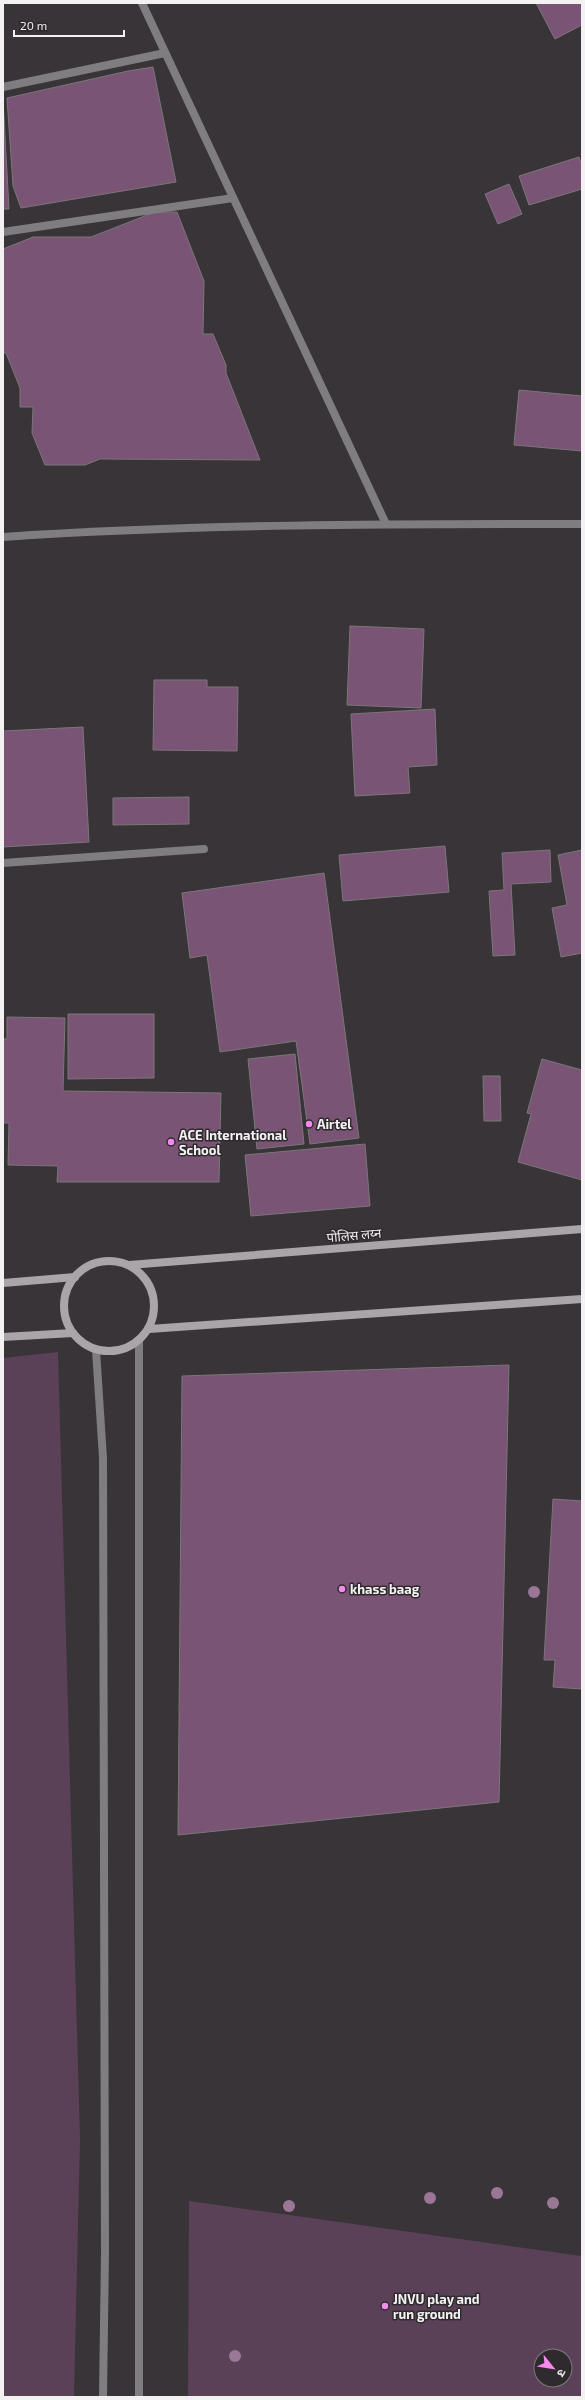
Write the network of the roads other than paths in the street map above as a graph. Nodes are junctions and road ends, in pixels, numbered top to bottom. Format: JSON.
{"nodes":[{"id":1,"x":142,"y":3,"type":"edge"},
{"id":2,"x":166,"y":53,"type":"junction"},
{"id":3,"x":3,"y":87,"type":"edge"},
{"id":4,"x":233,"y":198,"type":"junction"},
{"id":5,"x":3,"y":232,"type":"edge"},
{"id":6,"x":386,"y":524,"type":"junction"},
{"id":7,"x":582,"y":524,"type":"edge"},
{"id":8,"x":3,"y":537,"type":"edge"},
{"id":9,"x":204,"y":849,"type":"dead end"},
{"id":10,"x":3,"y":863,"type":"edge"},
{"id":11,"x":582,"y":1229,"type":"edge"},
{"id":12,"x":129,"y":1265,"type":"junction"},
{"id":13,"x":75,"y":1277,"type":"junction"},
{"id":14,"x":3,"y":1283,"type":"edge"},
{"id":15,"x":582,"y":1299,"type":"edge"},
{"id":16,"x":149,"y":1329,"type":"junction"},
{"id":17,"x":73,"y":1333,"type":"junction"},
{"id":18,"x":3,"y":1338,"type":"edge"},
{"id":19,"x":139,"y":1340,"type":"junction"},
{"id":20,"x":96,"y":1350,"type":"junction"},
{"id":21,"x":103,"y":2397,"type":"edge"},
{"id":22,"x":139,"y":2397,"type":"edge"}],
"edges":[{"from":1,"to":2,"type":"street"},
{"from":2,"to":3,"type":"street"},
{"from":2,"to":4,"type":"street"},
{"from":4,"to":5,"type":"street"},
{"from":4,"to":6,"type":"street"},
{"from":6,"to":7,"type":"street"},
{"from":6,"to":8,"type":"street"},
{"from":9,"to":10,"type":"street"},
{"from":11,"to":12,"type":"street","name":"पोलिस लय्न"},
{"from":12,"to":13,"type":"street"},
{"from":12,"to":16,"type":"street"},
{"from":13,"to":14,"type":"street"},
{"from":13,"to":17,"type":"street"},
{"from":15,"to":16,"type":"street"},
{"from":16,"to":19,"type":"street"},
{"from":17,"to":18,"type":"street"},
{"from":17,"to":20,"type":"street"},
{"from":19,"to":20,"type":"street"},
{"from":19,"to":22,"type":"street"},
{"from":20,"to":21,"type":"street"}]}
